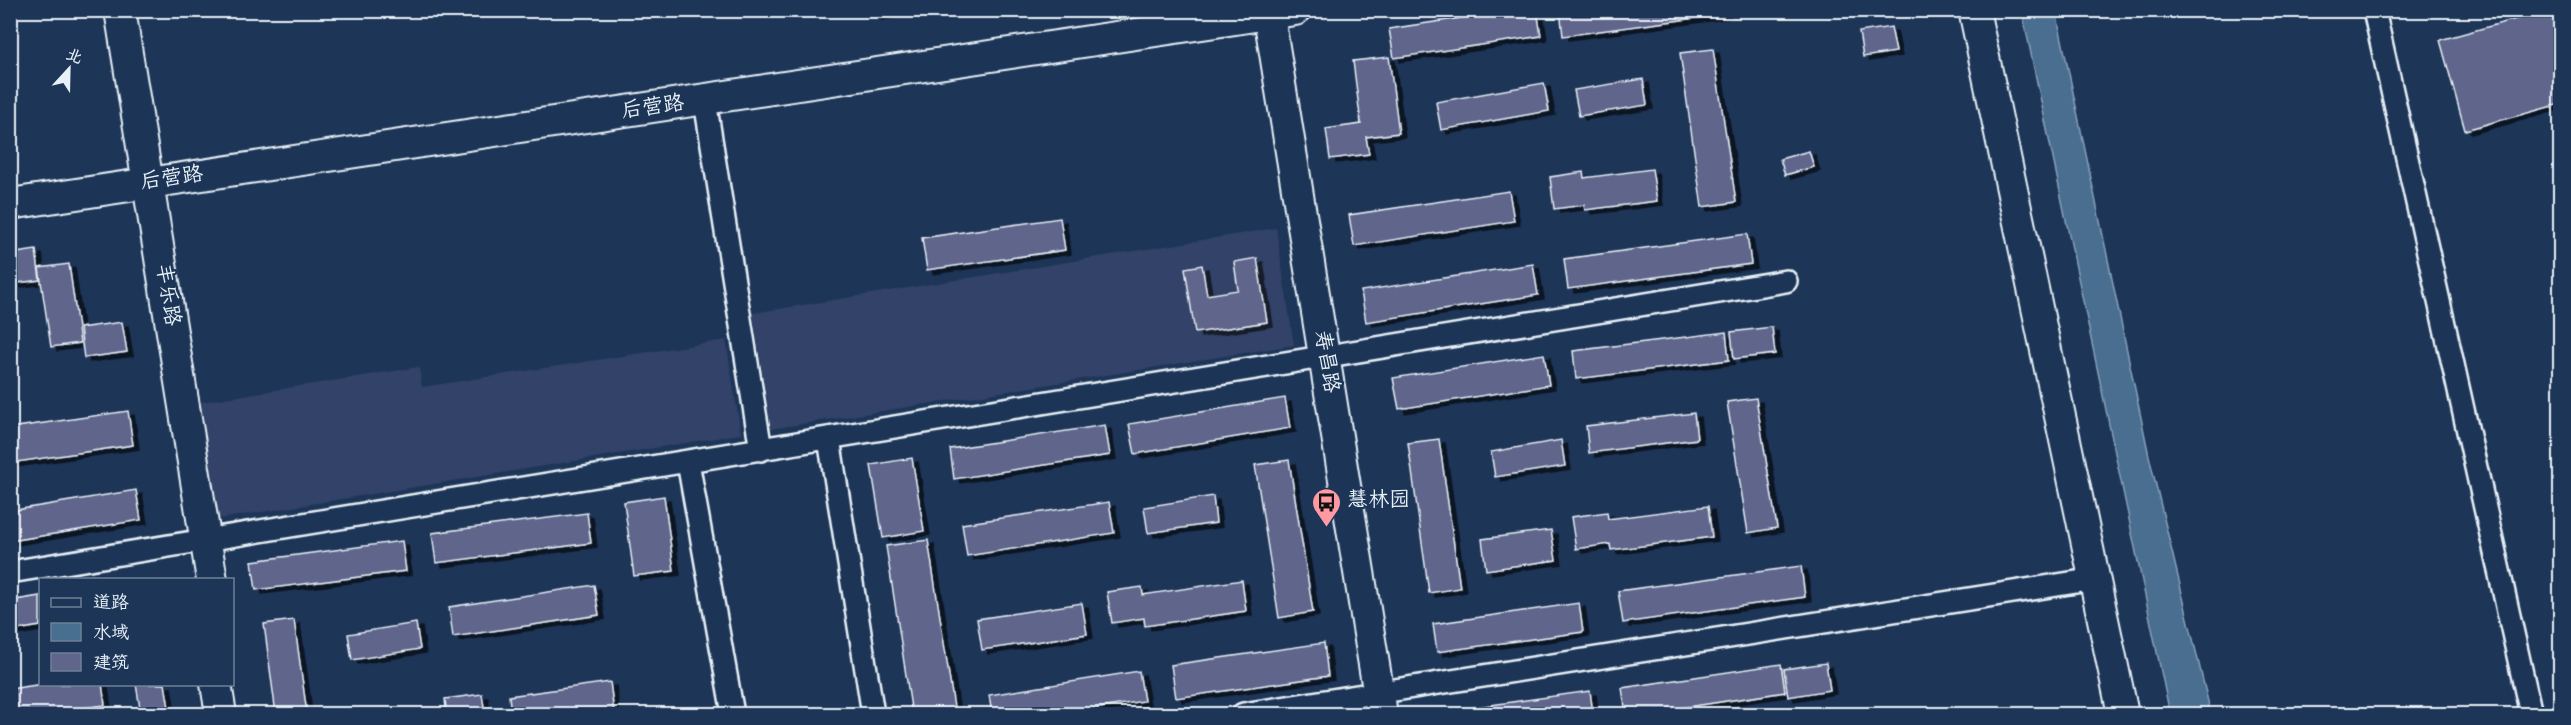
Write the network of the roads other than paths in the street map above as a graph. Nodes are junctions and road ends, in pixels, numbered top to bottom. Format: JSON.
{"nodes":[{"id":1,"x":107,"y":10,"type":"edge"},
{"id":2,"x":120,"y":10,"type":"edge"},
{"id":3,"x":1974,"y":10,"type":"edge"},
{"id":4,"x":2374,"y":10,"type":"edge"},
{"id":5,"x":1269,"y":13,"type":"edge"},
{"id":6,"x":705,"y":101,"type":"junction"},
{"id":7,"x":142,"y":184,"type":"junction"},
{"id":8,"x":10,"y":204,"type":"edge"},
{"id":9,"x":1786,"y":281,"type":"dead end"},
{"id":10,"x":1318,"y":358,"type":"junction"},
{"id":11,"x":829,"y":439,"type":"junction"},
{"id":12,"x":760,"y":450,"type":"junction"},
{"id":13,"x":688,"y":462,"type":"junction"},
{"id":14,"x":199,"y":543,"type":"junction"},
{"id":15,"x":10,"y":572,"type":"edge"},
{"id":16,"x":199,"y":578,"type":"edge"},
{"id":17,"x":212,"y":578,"type":"edge"},
{"id":18,"x":2095,"y":579,"type":"junction"},
{"id":19,"x":216,"y":686,"type":"edge"},
{"id":20,"x":230,"y":686,"type":"edge"},
{"id":21,"x":1374,"y":704,"type":"edge"},
{"id":22,"x":221,"y":714,"type":"edge"},
{"id":23,"x":234,"y":714,"type":"edge"},
{"id":24,"x":734,"y":714,"type":"edge"},
{"id":25,"x":873,"y":714,"type":"edge"},
{"id":26,"x":1243,"y":714,"type":"edge"},
{"id":27,"x":2123,"y":714,"type":"edge"},
{"id":28,"x":2531,"y":714,"type":"edge"}],
"edges":[{"from":1,"to":7,"type":"street","name":"丰乐路"},
{"from":2,"to":7,"type":"street","name":"丰乐路"},
{"from":3,"to":18,"type":"street"},
{"from":4,"to":28,"type":"street"},
{"from":5,"to":6,"type":"street","name":"后营路"},
{"from":5,"to":10,"type":"street","name":"寿昌路"},
{"from":6,"to":7,"type":"street","name":"后营路"},
{"from":6,"to":12,"type":"street"},
{"from":7,"to":8,"type":"street","name":"后营路"},
{"from":7,"to":14,"type":"street","name":"丰乐路"},
{"from":9,"to":10,"type":"street"},
{"from":10,"to":11,"type":"street"},
{"from":10,"to":21,"type":"street","name":"寿昌路"},
{"from":11,"to":12,"type":"street"},
{"from":11,"to":25,"type":"street"},
{"from":12,"to":13,"type":"street"},
{"from":13,"to":14,"type":"street"},
{"from":13,"to":24,"type":"street"},
{"from":14,"to":15,"type":"street"},
{"from":14,"to":16,"type":"street","name":"丰乐路"},
{"from":14,"to":17,"type":"street","name":"丰乐路"},
{"from":18,"to":21,"type":"street"},
{"from":18,"to":27,"type":"street"},
{"from":19,"to":22,"type":"street"},
{"from":20,"to":23,"type":"street"},
{"from":21,"to":26,"type":"street"}]}
